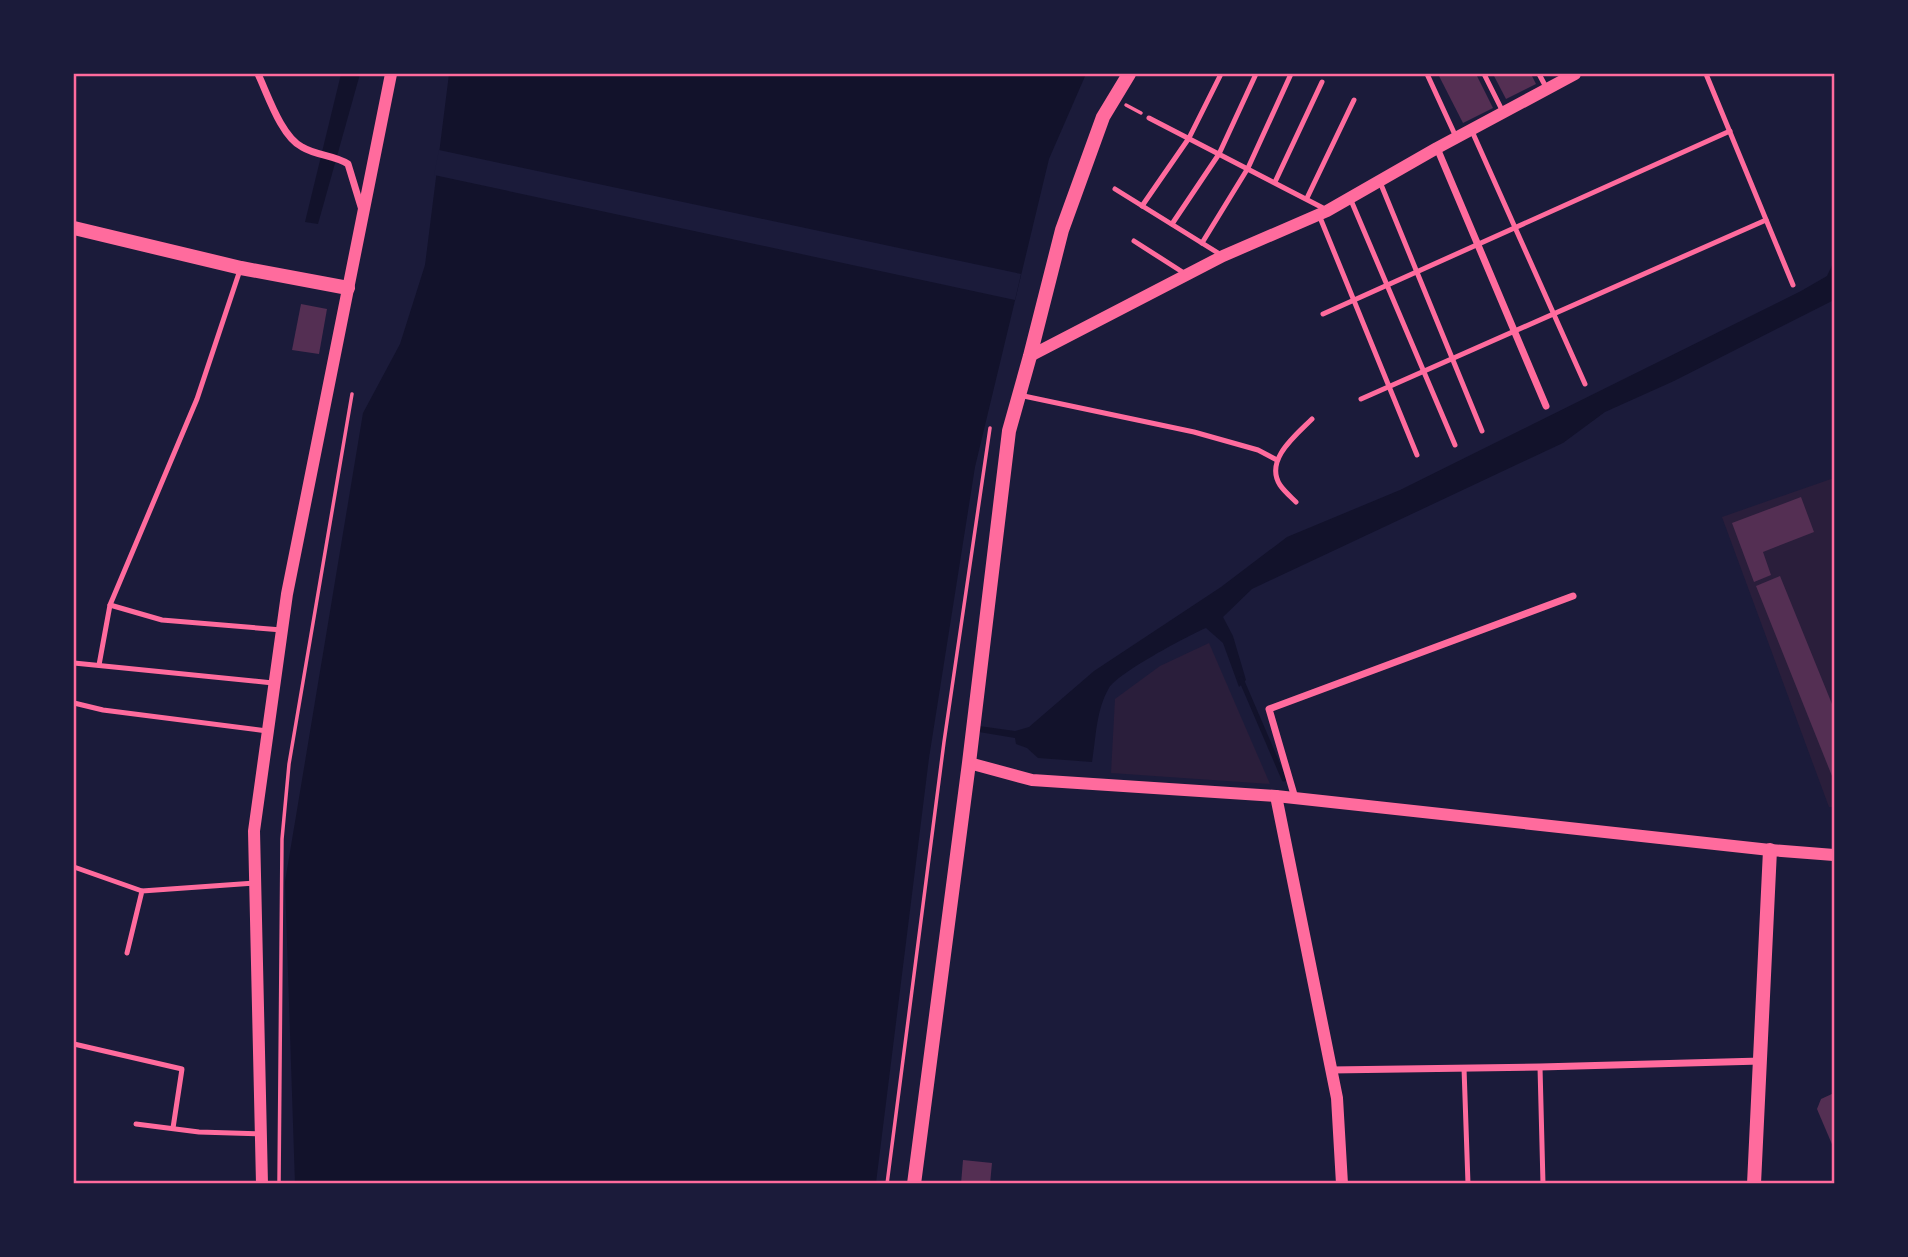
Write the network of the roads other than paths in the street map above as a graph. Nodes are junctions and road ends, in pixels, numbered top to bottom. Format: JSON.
{"nodes":[{"id":1,"x":258,"y":74,"type":"edge"},
{"id":2,"x":391,"y":74,"type":"edge"},
{"id":3,"x":1129,"y":74,"type":"edge"},
{"id":4,"x":1221,"y":74,"type":"edge"},
{"id":5,"x":1256,"y":74,"type":"edge"},
{"id":6,"x":1291,"y":74,"type":"edge"},
{"id":7,"x":1427,"y":74,"type":"edge"},
{"id":8,"x":1484,"y":74,"type":"edge"},
{"id":9,"x":1539,"y":74,"type":"edge"},
{"id":10,"x":1575,"y":74,"type":"edge"},
{"id":11,"x":1706,"y":74,"type":"edge"},
{"id":12,"x":1322,"y":82,"type":"dead end"},
{"id":13,"x":1547,"y":89,"type":"junction"},
{"id":14,"x":1353,"y":100,"type":"dead end"},
{"id":15,"x":1503,"y":112,"type":"junction"},
{"id":16,"x":1149,"y":118,"type":"road end"},
{"id":17,"x":1471,"y":129,"type":"junction"},
{"id":18,"x":1730,"y":131,"type":"junction"},
{"id":19,"x":1456,"y":137,"type":"junction"},
{"id":20,"x":1189,"y":138,"type":"junction"},
{"id":21,"x":1437,"y":148,"type":"junction"},
{"id":22,"x":1219,"y":153,"type":"junction"},
{"id":23,"x":1248,"y":168,"type":"junction"},
{"id":24,"x":1379,"y":181,"type":"junction"},
{"id":25,"x":1275,"y":182,"type":"junction"},
{"id":26,"x":1115,"y":189,"type":"dead end"},
{"id":27,"x":1307,"y":198,"type":"junction"},
{"id":28,"x":1350,"y":198,"type":"junction"},
{"id":29,"x":1142,"y":206,"type":"junction"},
{"id":30,"x":363,"y":212,"type":"junction"},
{"id":31,"x":1323,"y":212,"type":"junction"},
{"id":32,"x":1766,"y":220,"type":"junction"},
{"id":33,"x":1172,"y":224,"type":"junction"},
{"id":34,"x":74,"y":228,"type":"edge"},
{"id":35,"x":1515,"y":228,"type":"junction"},
{"id":36,"x":1133,"y":241,"type":"dead end"},
{"id":37,"x":1202,"y":243,"type":"junction"},
{"id":38,"x":1478,"y":244,"type":"junction"},
{"id":39,"x":1223,"y":256,"type":"junction"},
{"id":40,"x":241,"y":268,"type":"junction"},
{"id":41,"x":1417,"y":272,"type":"junction"},
{"id":42,"x":1187,"y":275,"type":"junction"},
{"id":43,"x":1388,"y":285,"type":"junction"},
{"id":44,"x":1793,"y":285,"type":"dead end"},
{"id":45,"x":348,"y":288,"type":"junction"},
{"id":46,"x":1354,"y":300,"type":"junction"},
{"id":47,"x":1554,"y":313,"type":"junction"},
{"id":48,"x":1323,"y":314,"type":"dead end"},
{"id":49,"x":1514,"y":330,"type":"junction"},
{"id":50,"x":1030,"y":356,"type":"junction"},
{"id":51,"x":1452,"y":358,"type":"junction"},
{"id":52,"x":1425,"y":370,"type":"junction"},
{"id":53,"x":1586,"y":384,"type":"dead end"},
{"id":54,"x":1389,"y":386,"type":"junction"},
{"id":55,"x":1020,"y":396,"type":"junction"},
{"id":56,"x":1361,"y":399,"type":"dead end"},
{"id":57,"x":1546,"y":406,"type":"dead end"},
{"id":58,"x":1312,"y":419,"type":"dead end"},
{"id":59,"x":1482,"y":431,"type":"dead end"},
{"id":60,"x":1455,"y":445,"type":"dead end"},
{"id":61,"x":1418,"y":455,"type":"dead end"},
{"id":62,"x":1277,"y":460,"type":"junction"},
{"id":63,"x":1296,"y":502,"type":"dead end"},
{"id":64,"x":1573,"y":596,"type":"dead end"},
{"id":65,"x":110,"y":605,"type":"junction"},
{"id":66,"x":282,"y":630,"type":"junction"},
{"id":67,"x":74,"y":663,"type":"edge"},
{"id":68,"x":99,"y":665,"type":"junction"},
{"id":69,"x":273,"y":683,"type":"junction"},
{"id":70,"x":74,"y":704,"type":"edge"},
{"id":71,"x":267,"y":731,"type":"junction"},
{"id":72,"x":969,"y":763,"type":"junction"},
{"id":73,"x":1276,"y":796,"type":"junction"},
{"id":74,"x":1296,"y":799,"type":"junction"},
{"id":75,"x":1770,"y":850,"type":"junction"},
{"id":76,"x":1835,"y":855,"type":"edge"},
{"id":77,"x":74,"y":867,"type":"edge"},
{"id":78,"x":255,"y":883,"type":"junction"},
{"id":79,"x":142,"y":891,"type":"junction"},
{"id":80,"x":127,"y":953,"type":"dead end"},
{"id":81,"x":74,"y":1044,"type":"edge"},
{"id":82,"x":1761,"y":1061,"type":"junction"},
{"id":83,"x":1464,"y":1068,"type":"junction"},
{"id":84,"x":1541,"y":1068,"type":"junction"},
{"id":85,"x":1331,"y":1070,"type":"junction"},
{"id":86,"x":136,"y":1124,"type":"dead end"},
{"id":87,"x":173,"y":1128,"type":"junction"},
{"id":88,"x":262,"y":1134,"type":"junction"},
{"id":89,"x":262,"y":1184,"type":"edge"},
{"id":90,"x":914,"y":1184,"type":"edge"},
{"id":91,"x":1342,"y":1184,"type":"edge"},
{"id":92,"x":1468,"y":1184,"type":"edge"},
{"id":93,"x":1543,"y":1184,"type":"edge"},
{"id":94,"x":1754,"y":1184,"type":"edge"}],
"edges":[{"from":1,"to":30,"type":"street"},
{"from":2,"to":30,"type":"street"},
{"from":3,"to":50,"type":"main road"},
{"from":4,"to":20,"type":"lane"},
{"from":5,"to":22,"type":"lane"},
{"from":6,"to":23,"type":"lane"},
{"from":7,"to":19,"type":"lane"},
{"from":8,"to":15,"type":"lane"},
{"from":9,"to":13,"type":"lane"},
{"from":10,"to":13,"type":"street"},
{"from":11,"to":18,"type":"lane"},
{"from":12,"to":25,"type":"lane"},
{"from":13,"to":15,"type":"street"},
{"from":14,"to":27,"type":"lane"},
{"from":15,"to":17,"type":"street"},
{"from":16,"to":20,"type":"lane"},
{"from":17,"to":19,"type":"street"},
{"from":17,"to":35,"type":"lane"},
{"from":18,"to":32,"type":"lane"},
{"from":18,"to":35,"type":"lane"},
{"from":19,"to":21,"type":"street"},
{"from":20,"to":22,"type":"lane"},
{"from":20,"to":29,"type":"lane"},
{"from":21,"to":24,"type":"street"},
{"from":21,"to":38,"type":"street"},
{"from":22,"to":23,"type":"lane"},
{"from":22,"to":33,"type":"lane"},
{"from":23,"to":25,"type":"lane"},
{"from":23,"to":37,"type":"lane"},
{"from":24,"to":28,"type":"street"},
{"from":24,"to":41,"type":"lane"},
{"from":25,"to":27,"type":"lane"},
{"from":26,"to":29,"type":"lane"},
{"from":27,"to":31,"type":"lane"},
{"from":28,"to":31,"type":"street"},
{"from":28,"to":43,"type":"lane"},
{"from":29,"to":33,"type":"lane"},
{"from":30,"to":45,"type":"street"},
{"from":31,"to":39,"type":"street"},
{"from":31,"to":46,"type":"lane"},
{"from":32,"to":44,"type":"lane"},
{"from":32,"to":47,"type":"lane"},
{"from":33,"to":37,"type":"lane"},
{"from":34,"to":40,"type":"main road"},
{"from":35,"to":38,"type":"lane"},
{"from":35,"to":47,"type":"lane"},
{"from":36,"to":42,"type":"lane"},
{"from":37,"to":39,"type":"lane"},
{"from":38,"to":41,"type":"lane"},
{"from":38,"to":49,"type":"street"},
{"from":39,"to":42,"type":"street"},
{"from":40,"to":45,"type":"main road"},
{"from":40,"to":65,"type":"lane"},
{"from":41,"to":43,"type":"lane"},
{"from":41,"to":51,"type":"lane"},
{"from":42,"to":50,"type":"street"},
{"from":43,"to":46,"type":"lane"},
{"from":43,"to":52,"type":"lane"},
{"from":45,"to":66,"type":"street"},
{"from":46,"to":48,"type":"lane"},
{"from":46,"to":54,"type":"lane"},
{"from":47,"to":49,"type":"lane"},
{"from":47,"to":53,"type":"lane"},
{"from":49,"to":51,"type":"lane"},
{"from":49,"to":57,"type":"street"},
{"from":50,"to":55,"type":"main road"},
{"from":51,"to":52,"type":"lane"},
{"from":51,"to":59,"type":"lane"},
{"from":52,"to":54,"type":"lane"},
{"from":52,"to":60,"type":"lane"},
{"from":54,"to":56,"type":"lane"},
{"from":54,"to":61,"type":"lane"},
{"from":55,"to":62,"type":"lane"},
{"from":55,"to":72,"type":"main road"},
{"from":58,"to":62,"type":"lane"},
{"from":62,"to":63,"type":"lane"},
{"from":64,"to":74,"type":"street"},
{"from":65,"to":66,"type":"lane"},
{"from":65,"to":68,"type":"lane"},
{"from":66,"to":69,"type":"street"},
{"from":67,"to":68,"type":"lane"},
{"from":68,"to":69,"type":"lane"},
{"from":69,"to":71,"type":"street"},
{"from":70,"to":71,"type":"lane"},
{"from":71,"to":78,"type":"street"},
{"from":72,"to":73,"type":"street"},
{"from":72,"to":90,"type":"main road"},
{"from":73,"to":74,"type":"street"},
{"from":73,"to":85,"type":"street"},
{"from":74,"to":75,"type":"street"},
{"from":75,"to":76,"type":"street"},
{"from":75,"to":82,"type":"main road"},
{"from":77,"to":79,"type":"lane"},
{"from":78,"to":79,"type":"lane"},
{"from":78,"to":88,"type":"street"},
{"from":79,"to":80,"type":"lane"},
{"from":81,"to":87,"type":"lane"},
{"from":82,"to":84,"type":"street"},
{"from":82,"to":94,"type":"main road"},
{"from":83,"to":84,"type":"street"},
{"from":83,"to":85,"type":"street"},
{"from":83,"to":92,"type":"lane"},
{"from":84,"to":93,"type":"lane"},
{"from":85,"to":91,"type":"street"},
{"from":86,"to":87,"type":"lane"},
{"from":87,"to":88,"type":"lane"},
{"from":88,"to":89,"type":"street"}]}
